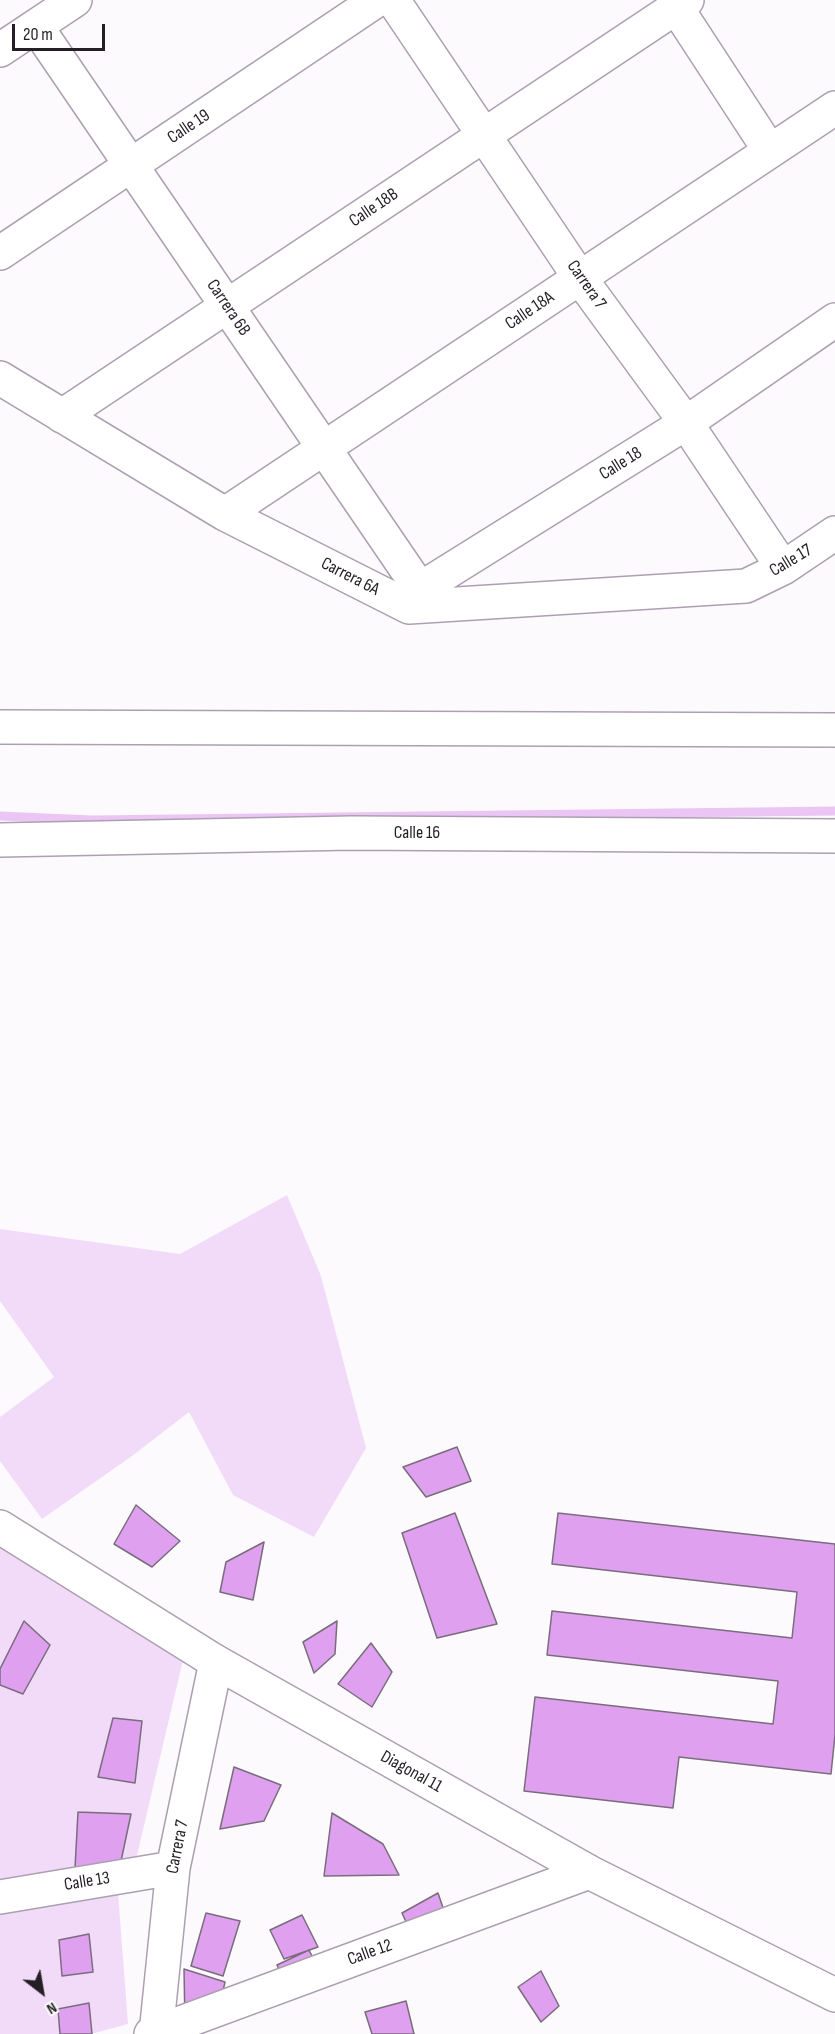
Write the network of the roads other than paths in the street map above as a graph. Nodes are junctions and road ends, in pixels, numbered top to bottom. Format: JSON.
{"nodes":[{"id":1,"x":75,"y":0,"type":"edge"},
{"id":2,"x":377,"y":0,"type":"edge"},
{"id":3,"x":393,"y":0,"type":"edge"},
{"id":4,"x":682,"y":3,"type":"edge"},
{"id":5,"x":36,"y":26,"type":"junction"},
{"id":6,"x":0,"y":50,"type":"edge"},
{"id":7,"x":834,"y":112,"type":"edge"},
{"id":8,"x":484,"y":135,"type":"junction"},
{"id":9,"x":770,"y":151,"type":"junction"},
{"id":10,"x":131,"y":165,"type":"junction"},
{"id":11,"x":0,"y":253,"type":"edge"},
{"id":12,"x":580,"y":278,"type":"junction"},
{"id":13,"x":227,"y":306,"type":"junction"},
{"id":14,"x":835,"y":320,"type":"edge"},
{"id":15,"x":0,"y":378,"type":"edge"},
{"id":16,"x":62,"y":416,"type":"junction"},
{"id":17,"x":686,"y":423,"type":"junction"},
{"id":18,"x":324,"y":448,"type":"junction"},
{"id":19,"x":225,"y":514,"type":"junction"},
{"id":20,"x":835,"y":533,"type":"edge"},
{"id":21,"x":783,"y":568,"type":"junction"},
{"id":22,"x":415,"y":598,"type":"junction"},
{"id":23,"x":0,"y":727,"type":"edge"},
{"id":24,"x":835,"y":729,"type":"edge"},
{"id":25,"x":835,"y":836,"type":"edge"},
{"id":26,"x":0,"y":840,"type":"edge"},
{"id":27,"x":0,"y":1527,"type":"edge"},
{"id":28,"x":216,"y":1662,"type":"junction"},
{"id":29,"x":173,"y":1868,"type":"junction"},
{"id":30,"x":588,"y":1872,"type":"junction"},
{"id":31,"x":0,"y":1897,"type":"edge"},
{"id":32,"x":835,"y":1995,"type":"edge"},
{"id":33,"x":154,"y":2033,"type":"edge"}],
"edges":[{"from":1,"to":5,"type":"street"},
{"from":2,"to":10,"type":"street","name":"Calle 19"},
{"from":3,"to":8,"type":"street","name":"Carrera 7"},
{"from":4,"to":8,"type":"street","name":"Calle 18B"},
{"from":4,"to":9,"type":"street"},
{"from":5,"to":6,"type":"street"},
{"from":5,"to":10,"type":"street","name":"Carrera 6B"},
{"from":7,"to":9,"type":"street","name":"Calle 18A"},
{"from":8,"to":12,"type":"street","name":"Carrera 7"},
{"from":8,"to":13,"type":"street","name":"Calle 18B"},
{"from":9,"to":12,"type":"street","name":"Calle 18A"},
{"from":10,"to":11,"type":"street","name":"Calle 19"},
{"from":10,"to":13,"type":"street","name":"Carrera 6B"},
{"from":12,"to":17,"type":"street","name":"Carrera 7"},
{"from":12,"to":18,"type":"street","name":"Calle 18A"},
{"from":13,"to":16,"type":"street","name":"Calle 18B"},
{"from":13,"to":18,"type":"street","name":"Carrera 6B"},
{"from":14,"to":17,"type":"street","name":"Calle 18"},
{"from":15,"to":16,"type":"street","name":"Carrera 6A"},
{"from":16,"to":19,"type":"street","name":"Carrera 6A"},
{"from":17,"to":21,"type":"street","name":"Carrera 7"},
{"from":17,"to":22,"type":"street","name":"Calle 18"},
{"from":18,"to":19,"type":"street","name":"Calle 18A"},
{"from":18,"to":22,"type":"street","name":"Carrera 6B"},
{"from":19,"to":22,"type":"street","name":"Carrera 6A"},
{"from":20,"to":21,"type":"street","name":"Calle 17"},
{"from":21,"to":22,"type":"street","name":"Calle 17"},
{"from":23,"to":24,"type":"street"},
{"from":25,"to":26,"type":"street","name":"Calle 16"},
{"from":27,"to":28,"type":"street","name":"Diagonal 11"},
{"from":28,"to":29,"type":"street","name":"Carrera 7"},
{"from":28,"to":30,"type":"street","name":"Diagonal 11"},
{"from":29,"to":31,"type":"street","name":"Calle 13"},
{"from":29,"to":33,"type":"street","name":"Carrera 7"},
{"from":30,"to":32,"type":"street","name":"Diagonal 11"},
{"from":30,"to":33,"type":"street","name":"Calle 12"}]}
